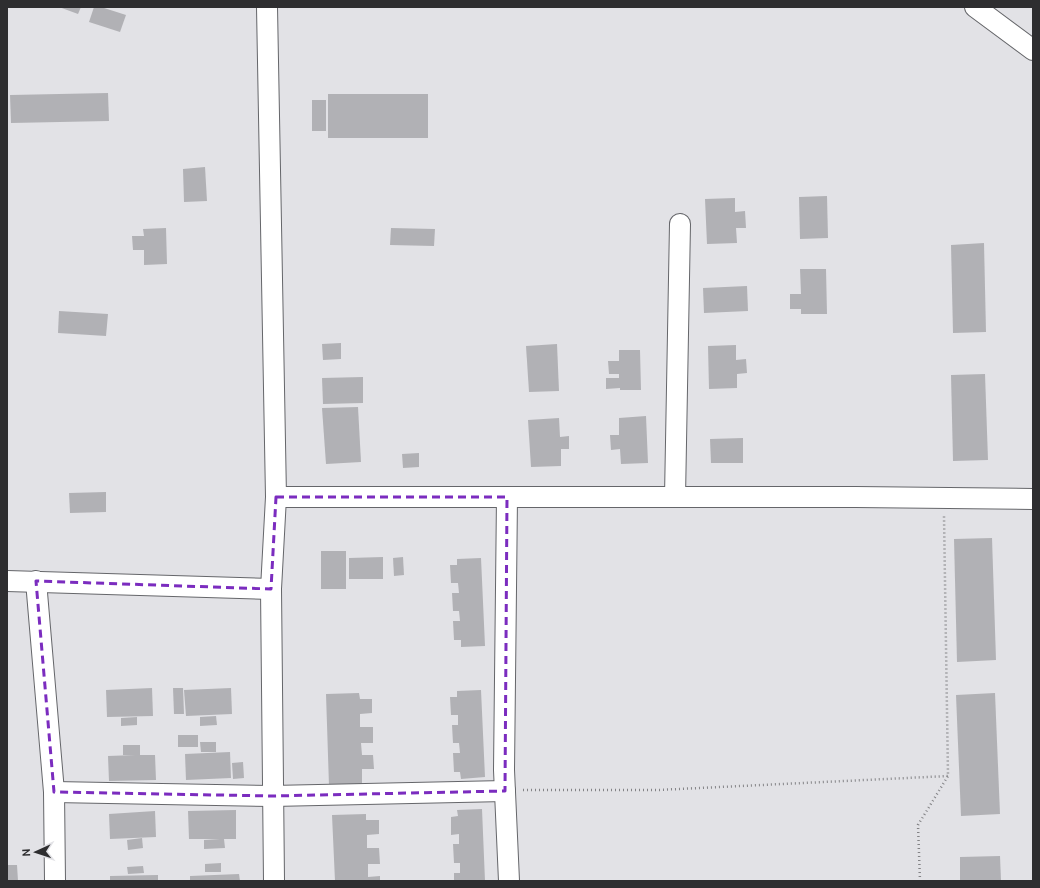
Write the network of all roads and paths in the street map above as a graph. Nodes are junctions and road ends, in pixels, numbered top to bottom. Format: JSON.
{"nodes":[{"id":1,"x":267,"y":7,"type":"edge"},
{"id":2,"x":975,"y":7,"type":"edge"},
{"id":3,"x":1033,"y":50,"type":"edge"},
{"id":4,"x":680,"y":224,"type":"dead end"},
{"id":5,"x":276,"y":497,"type":"junction"},
{"id":6,"x":508,"y":497,"type":"junction"},
{"id":7,"x":675,"y":497,"type":"junction"},
{"id":8,"x":943,"y":498,"type":"junction"},
{"id":9,"x":1033,"y":499,"type":"edge"},
{"id":10,"x":7,"y":581,"type":"edge"},
{"id":11,"x":36,"y":581,"type":"junction"},
{"id":12,"x":271,"y":589,"type":"junction"},
{"id":13,"x":948,"y":776,"type":"junction"},
{"id":14,"x":505,"y":790,"type":"junction"},
{"id":15,"x":54,"y":792,"type":"junction"},
{"id":16,"x":272,"y":796,"type":"junction"},
{"id":17,"x":55,"y":881,"type":"edge"},
{"id":18,"x":274,"y":881,"type":"edge"},
{"id":19,"x":509,"y":881,"type":"edge"},
{"id":20,"x":920,"y":881,"type":"edge"}],
"edges":[{"from":1,"to":5,"type":"street"},
{"from":2,"to":3,"type":"street"},
{"from":4,"to":7,"type":"street"},
{"from":5,"to":6,"type":"street"},
{"from":5,"to":12,"type":"street"},
{"from":6,"to":7,"type":"street"},
{"from":6,"to":14,"type":"street"},
{"from":7,"to":8,"type":"street"},
{"from":8,"to":9,"type":"street"},
{"from":8,"to":13,"type":"path"},
{"from":10,"to":11,"type":"street"},
{"from":11,"to":12,"type":"street"},
{"from":11,"to":15,"type":"street"},
{"from":12,"to":16,"type":"street"},
{"from":13,"to":14,"type":"path"},
{"from":13,"to":20,"type":"path"},
{"from":14,"to":16,"type":"street"},
{"from":14,"to":19,"type":"street"},
{"from":15,"to":16,"type":"street"},
{"from":15,"to":17,"type":"street"},
{"from":16,"to":18,"type":"street"}]}
